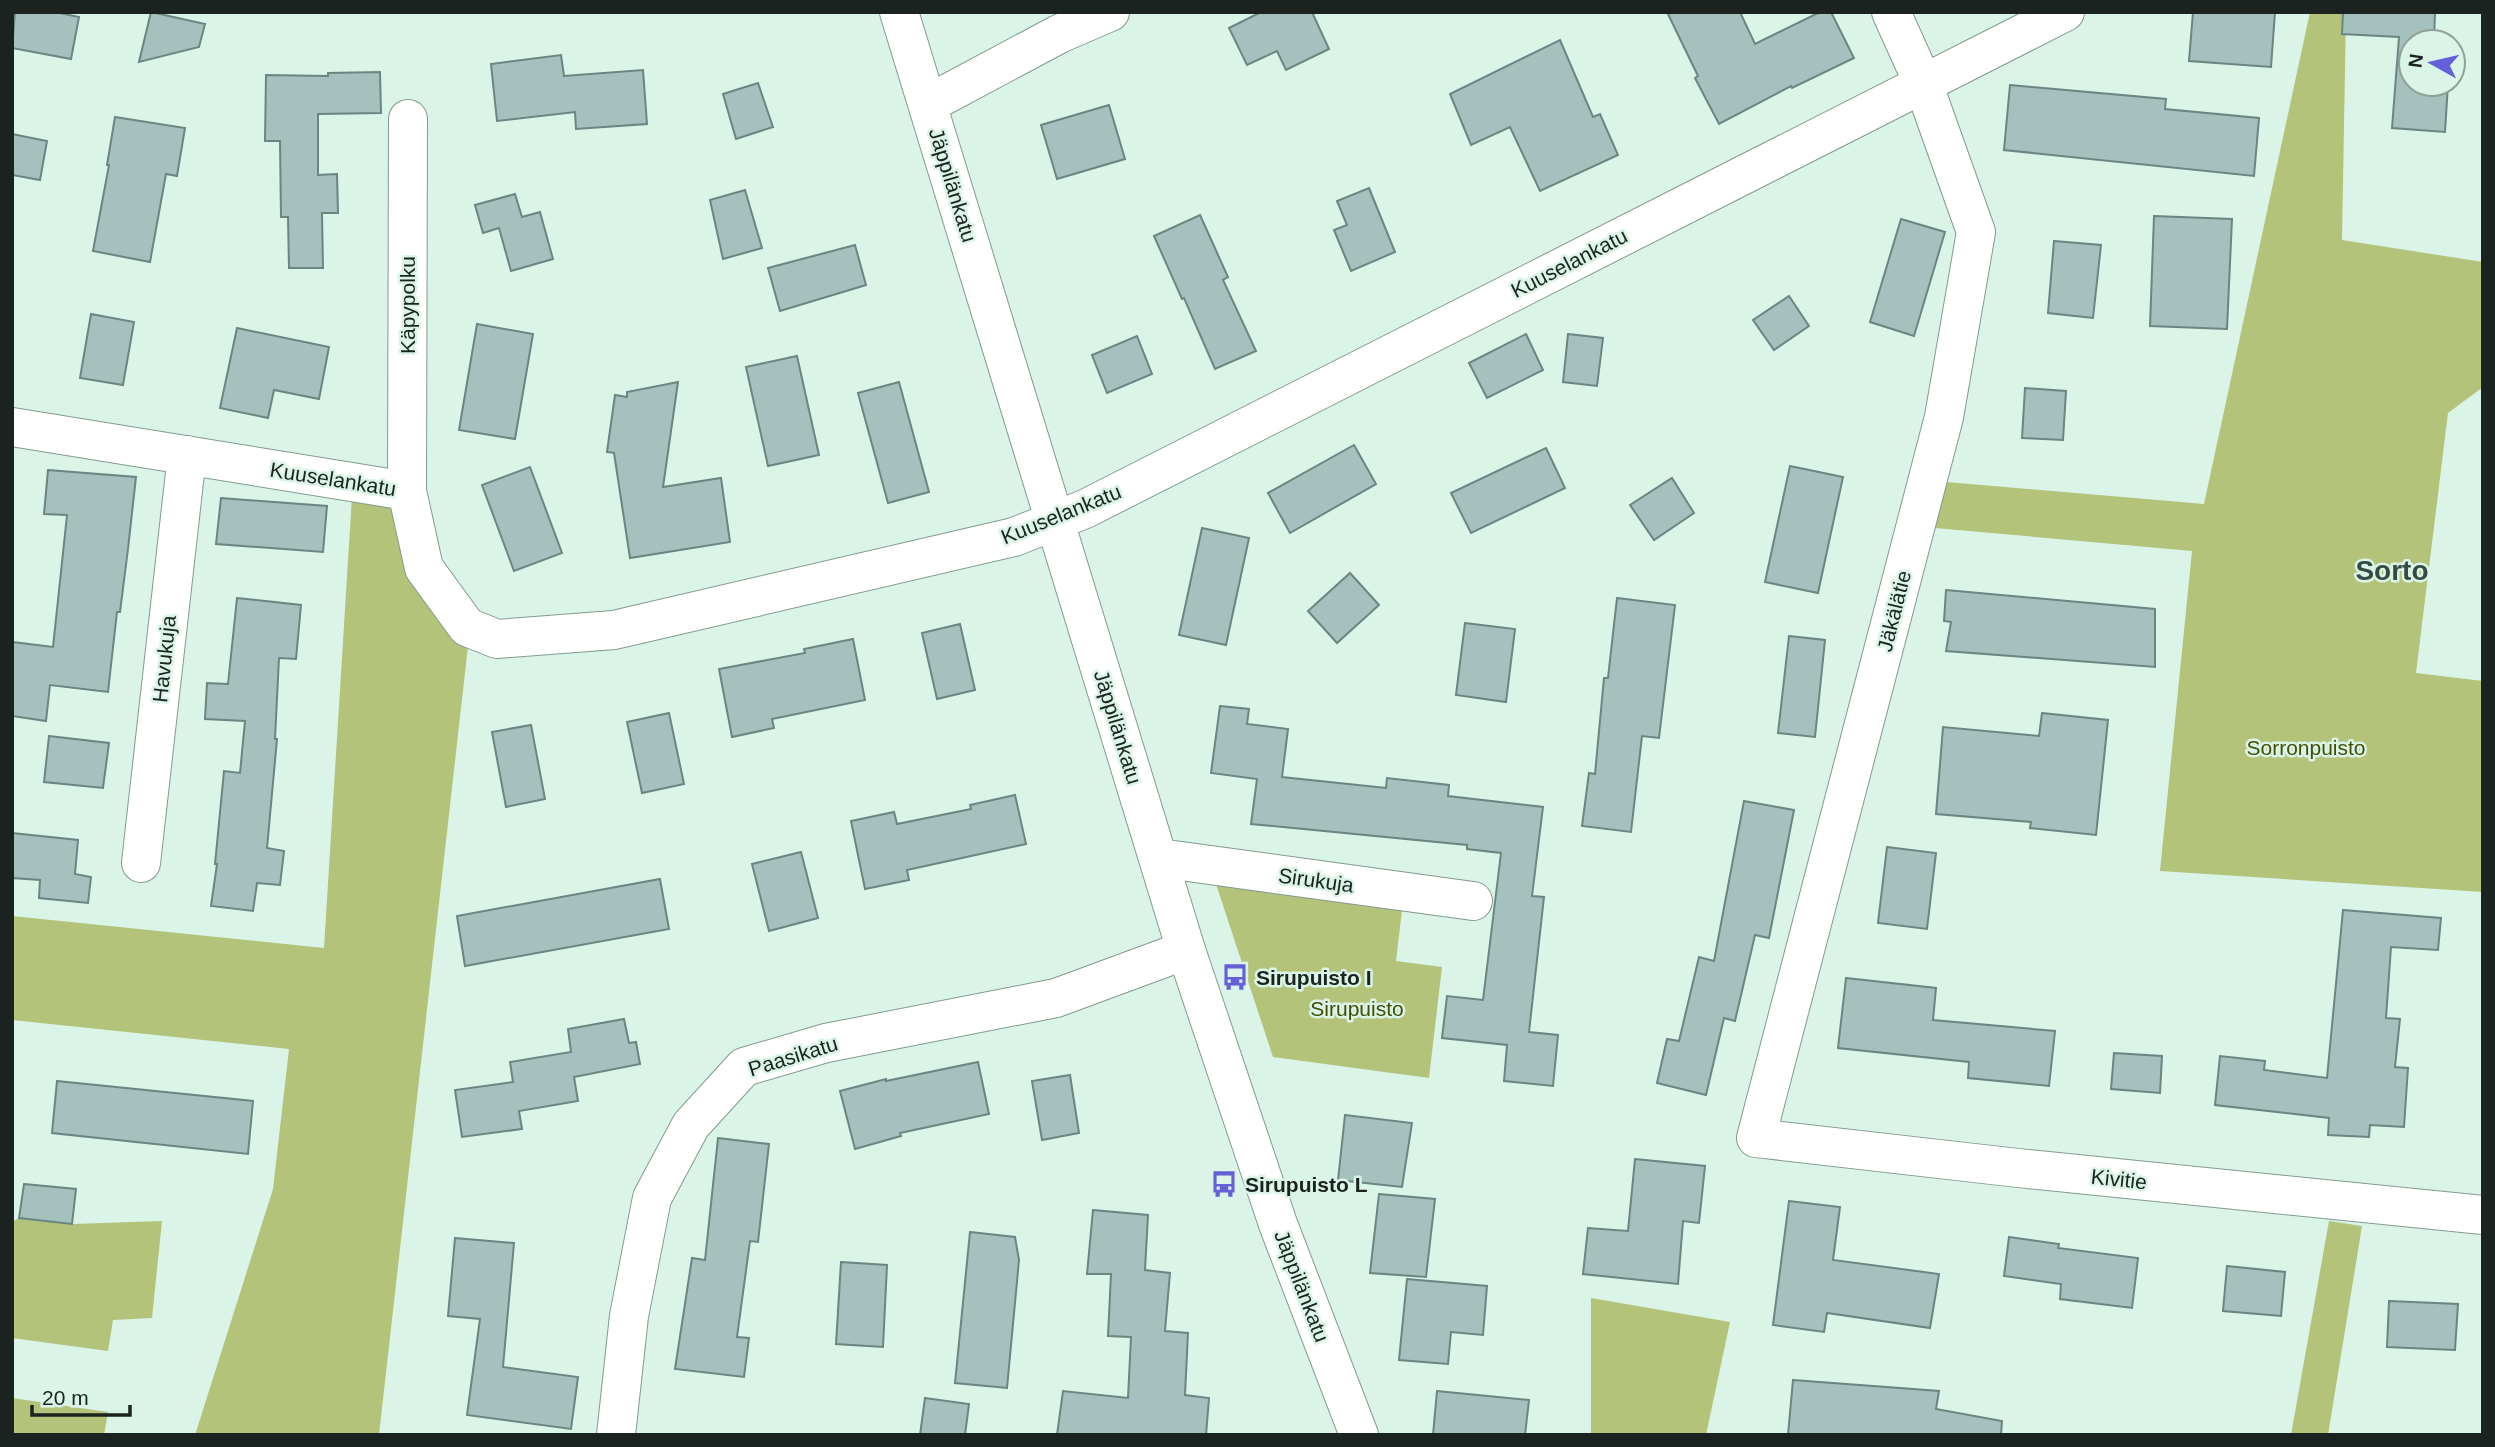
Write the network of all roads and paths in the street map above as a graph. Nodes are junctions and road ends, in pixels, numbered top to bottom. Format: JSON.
{"nodes":[{"id":1,"x":899,"y":12,"type":"edge"},
{"id":2,"x":1110,"y":12,"type":"edge"},
{"id":3,"x":1891,"y":12,"type":"edge"},
{"id":4,"x":2065,"y":12,"type":"edge"},
{"id":5,"x":1923,"y":83,"type":"junction"},
{"id":6,"x":928,"y":104,"type":"junction"},
{"id":7,"x":408,"y":119,"type":"dead end"},
{"id":8,"x":12,"y":427,"type":"edge"},
{"id":9,"x":187,"y":456,"type":"junction"},
{"id":10,"x":407,"y":491,"type":"junction"},
{"id":11,"x":1053,"y":522,"type":"junction"},
{"id":12,"x":1159,"y":858,"type":"junction"},
{"id":13,"x":141,"y":863,"type":"dead end"},
{"id":14,"x":1472,"y":901,"type":"dead end"},
{"id":15,"x":1186,"y":950,"type":"junction"},
{"id":16,"x":1756,"y":1138,"type":"joint"},
{"id":17,"x":2483,"y":1215,"type":"edge"},
{"id":18,"x":616,"y":1435,"type":"edge"},
{"id":19,"x":1359,"y":1435,"type":"edge"}],
"edges":[{"from":1,"to":6,"type":"street","name":"Jäppilänkatu"},
{"from":2,"to":6,"type":"street"},
{"from":3,"to":5,"type":"street","name":"Jäkälätie"},
{"from":4,"to":5,"type":"street","name":"Kuuselankatu"},
{"from":5,"to":11,"type":"street","name":"Kuuselankatu"},
{"from":5,"to":16,"type":"street","name":"Jäkälätie"},
{"from":6,"to":11,"type":"street","name":"Jäppilänkatu"},
{"from":7,"to":10,"type":"street","name":"Käpypolku"},
{"from":8,"to":9,"type":"street","name":"Kuuselankatu"},
{"from":9,"to":10,"type":"street","name":"Kuuselankatu"},
{"from":9,"to":13,"type":"street","name":"Havukuja"},
{"from":10,"to":11,"type":"street","name":"Kuuselankatu"},
{"from":11,"to":12,"type":"street","name":"Jäppilänkatu"},
{"from":12,"to":14,"type":"street","name":"Sirukuja"},
{"from":12,"to":15,"type":"street","name":"Jäppilänkatu"},
{"from":15,"to":18,"type":"street","name":"Paasikatu"},
{"from":15,"to":19,"type":"street","name":"Jäppilänkatu"},
{"from":16,"to":17,"type":"street","name":"Kivitie"}]}
